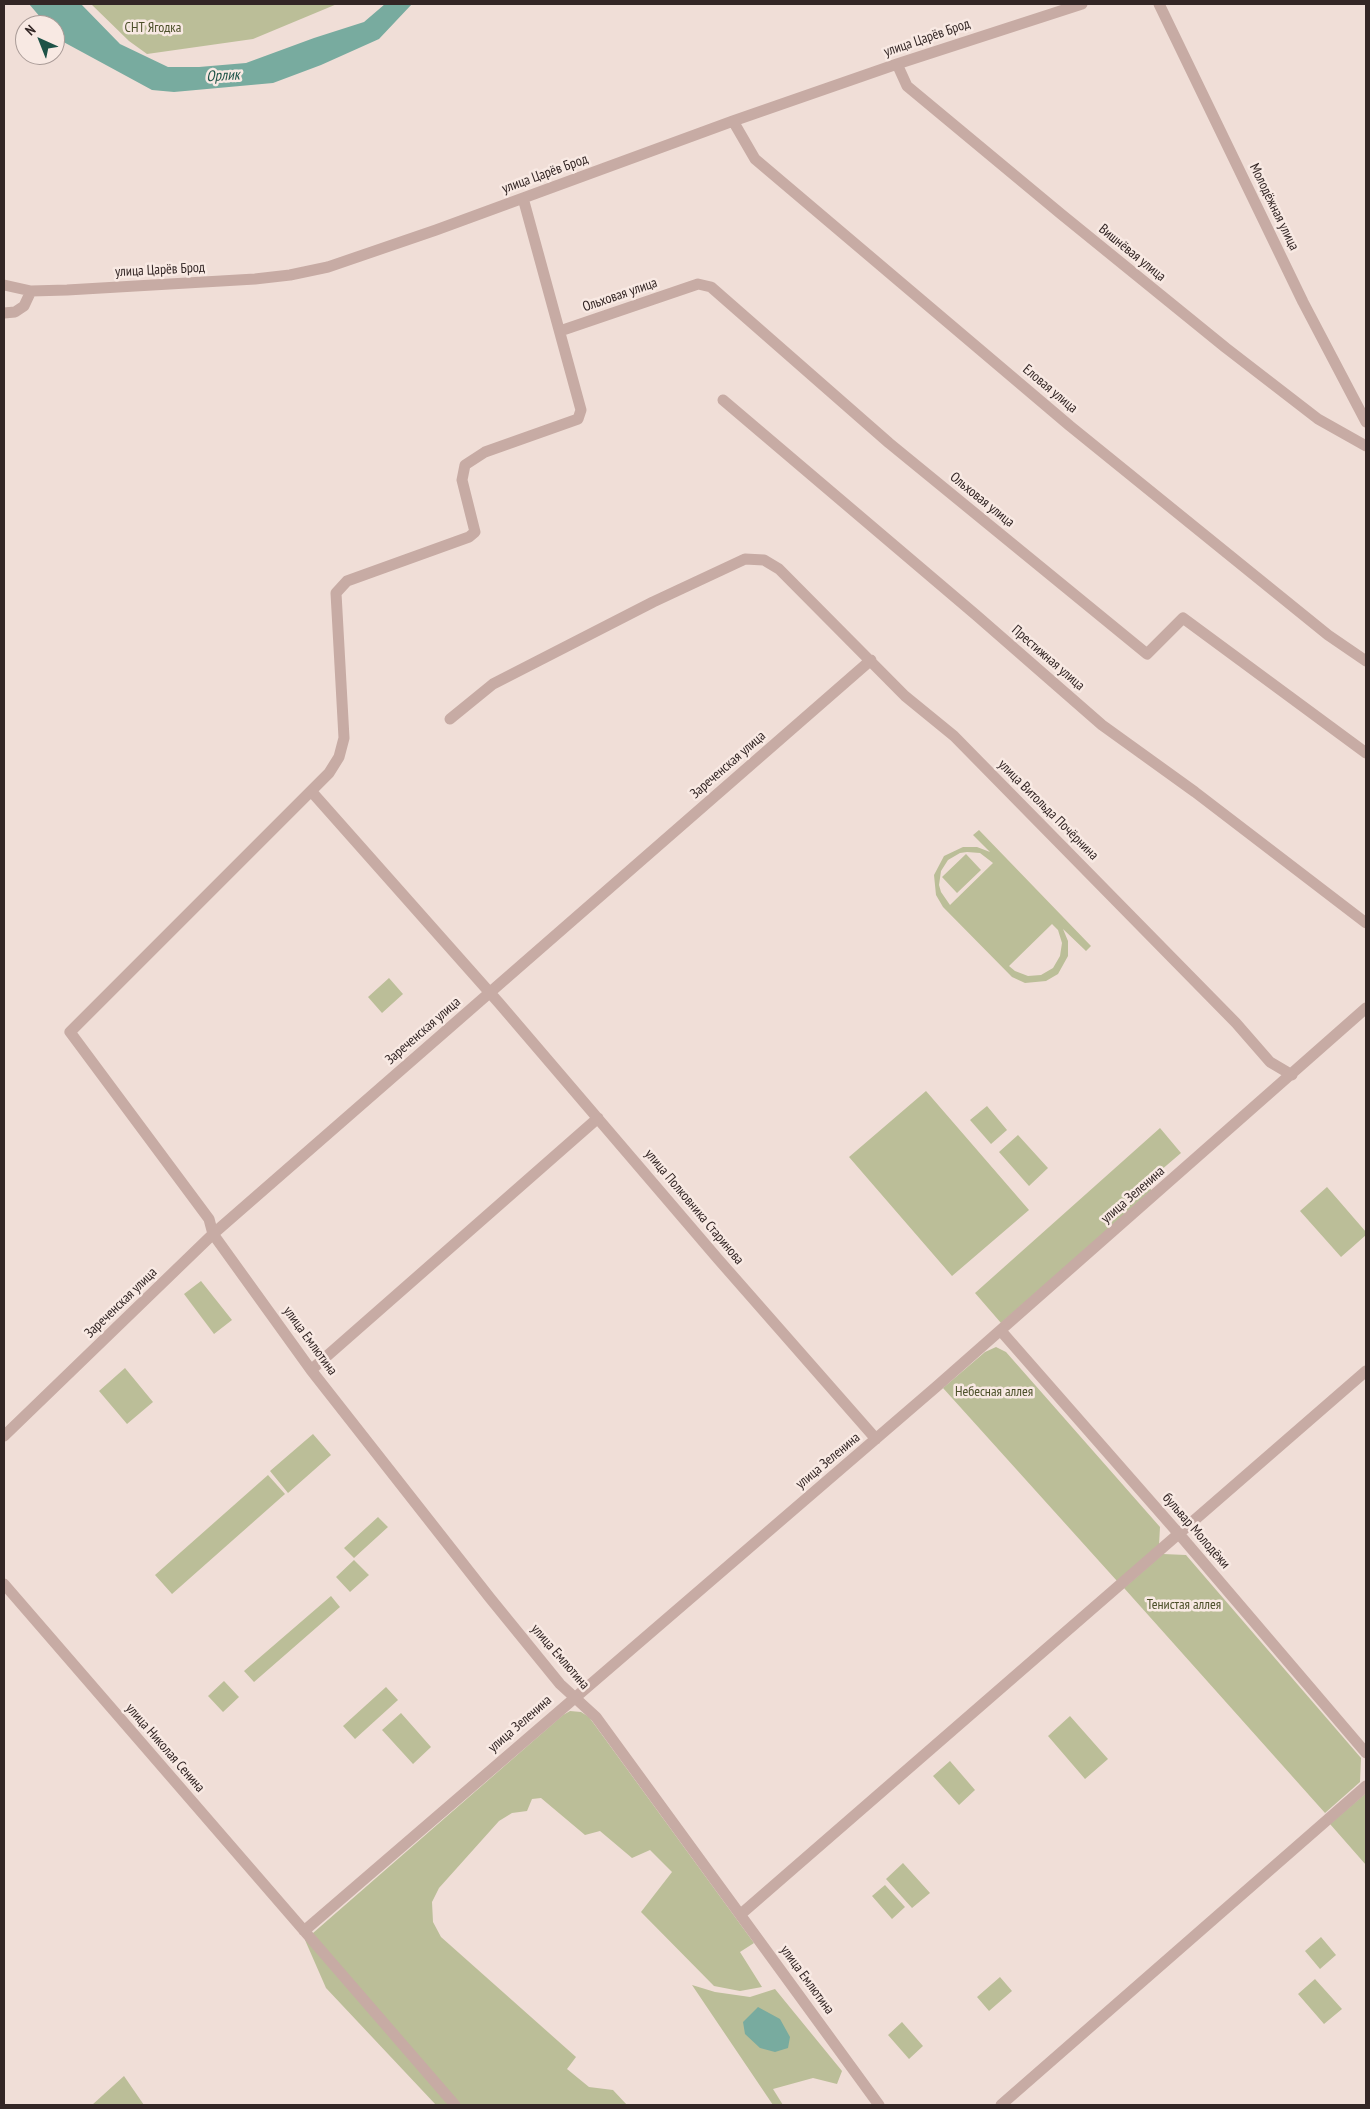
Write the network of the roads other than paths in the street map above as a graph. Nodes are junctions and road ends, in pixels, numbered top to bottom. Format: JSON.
{"nodes":[{"id":1,"x":1082,"y":4,"type":"edge"},
{"id":2,"x":1159,"y":4,"type":"edge"},
{"id":3,"x":897,"y":64,"type":"junction"},
{"id":4,"x":733,"y":121,"type":"junction"},
{"id":5,"x":522,"y":198,"type":"junction"},
{"id":6,"x":4,"y":285,"type":"edge"},
{"id":7,"x":31,"y":291,"type":"junction"},
{"id":8,"x":4,"y":314,"type":"edge"},
{"id":9,"x":560,"y":331,"type":"junction"},
{"id":10,"x":723,"y":400,"type":"dead end"},
{"id":11,"x":1366,"y":422,"type":"edge"},
{"id":12,"x":1366,"y":446,"type":"edge"},
{"id":13,"x":871,"y":660,"type":"junction"},
{"id":14,"x":1366,"y":661,"type":"edge"},
{"id":15,"x":450,"y":719,"type":"dead end"},
{"id":16,"x":1366,"y":753,"type":"edge"},
{"id":17,"x":311,"y":791,"type":"junction"},
{"id":18,"x":1366,"y":923,"type":"edge"},
{"id":19,"x":490,"y":993,"type":"junction"},
{"id":20,"x":1366,"y":1008,"type":"edge"},
{"id":21,"x":1292,"y":1075,"type":"junction"},
{"id":22,"x":598,"y":1118,"type":"junction"},
{"id":23,"x":213,"y":1234,"type":"junction"},
{"id":24,"x":1001,"y":1331,"type":"junction"},
{"id":25,"x":311,"y":1370,"type":"junction"},
{"id":26,"x":1366,"y":1371,"type":"edge"},
{"id":27,"x":4,"y":1436,"type":"edge"},
{"id":28,"x":876,"y":1439,"type":"junction"},
{"id":29,"x":1179,"y":1534,"type":"junction"},
{"id":30,"x":4,"y":1584,"type":"edge"},
{"id":31,"x":574,"y":1697,"type":"junction"},
{"id":32,"x":1366,"y":1752,"type":"edge"},
{"id":33,"x":1366,"y":1786,"type":"edge"},
{"id":34,"x":741,"y":1914,"type":"junction"},
{"id":35,"x":304,"y":1931,"type":"junction"},
{"id":36,"x":455,"y":2105,"type":"edge"},
{"id":37,"x":879,"y":2105,"type":"edge"},
{"id":38,"x":1001,"y":2105,"type":"edge"}],
"edges":[{"from":1,"to":3,"type":"street","name":"улица Царёв Брод"},
{"from":2,"to":11,"type":"street","name":"Молодёжная улица"},
{"from":3,"to":4,"type":"street","name":"улица Царёв Брод"},
{"from":3,"to":12,"type":"street","name":"Вишнёвая улица"},
{"from":4,"to":5,"type":"street","name":"улица Царёв Брод"},
{"from":4,"to":14,"type":"street","name":"Еловая улица"},
{"from":5,"to":7,"type":"street","name":"улица Царёв Брод"},
{"from":5,"to":9,"type":"street"},
{"from":6,"to":7,"type":"street","name":"улица Царёв Брод"},
{"from":7,"to":8,"type":"street"},
{"from":9,"to":16,"type":"street","name":"Ольховая улица"},
{"from":9,"to":17,"type":"street"},
{"from":10,"to":18,"type":"street","name":"Престижная улица"},
{"from":13,"to":15,"type":"street","name":"улица Витольда Почёрнина"},
{"from":13,"to":19,"type":"street","name":"Зареченская улица"},
{"from":13,"to":21,"type":"street","name":"улица Витольда Почёрнина"},
{"from":17,"to":19,"type":"street","name":"улица Полковника Старинова"},
{"from":17,"to":23,"type":"street","name":"улица Емлютина"},
{"from":19,"to":22,"type":"street","name":"улица Полковника Старинова"},
{"from":19,"to":23,"type":"street","name":"Зареченская улица"},
{"from":20,"to":21,"type":"street","name":"улица Зеленина"},
{"from":21,"to":24,"type":"street","name":"улица Зеленина"},
{"from":22,"to":25,"type":"street"},
{"from":22,"to":28,"type":"street","name":"улица Полковника Старинова"},
{"from":23,"to":25,"type":"street","name":"улица Емлютина"},
{"from":23,"to":27,"type":"street","name":"Зареченская улица"},
{"from":24,"to":28,"type":"street","name":"улица Зеленина"},
{"from":24,"to":29,"type":"street","name":"бульвар Молодёжи"},
{"from":25,"to":31,"type":"street","name":"улица Емлютина"},
{"from":26,"to":29,"type":"street"},
{"from":28,"to":31,"type":"street","name":"улица Зеленина"},
{"from":29,"to":32,"type":"street","name":"бульвар Молодёжи"},
{"from":29,"to":34,"type":"street"},
{"from":30,"to":35,"type":"street","name":"улица Николая Сенина"},
{"from":31,"to":34,"type":"street","name":"улица Емлютина"},
{"from":31,"to":35,"type":"street","name":"улица Зеленина"},
{"from":33,"to":38,"type":"street"},
{"from":34,"to":37,"type":"street","name":"улица Емлютина"},
{"from":35,"to":36,"type":"street","name":"улица Николая Сенина"}]}
